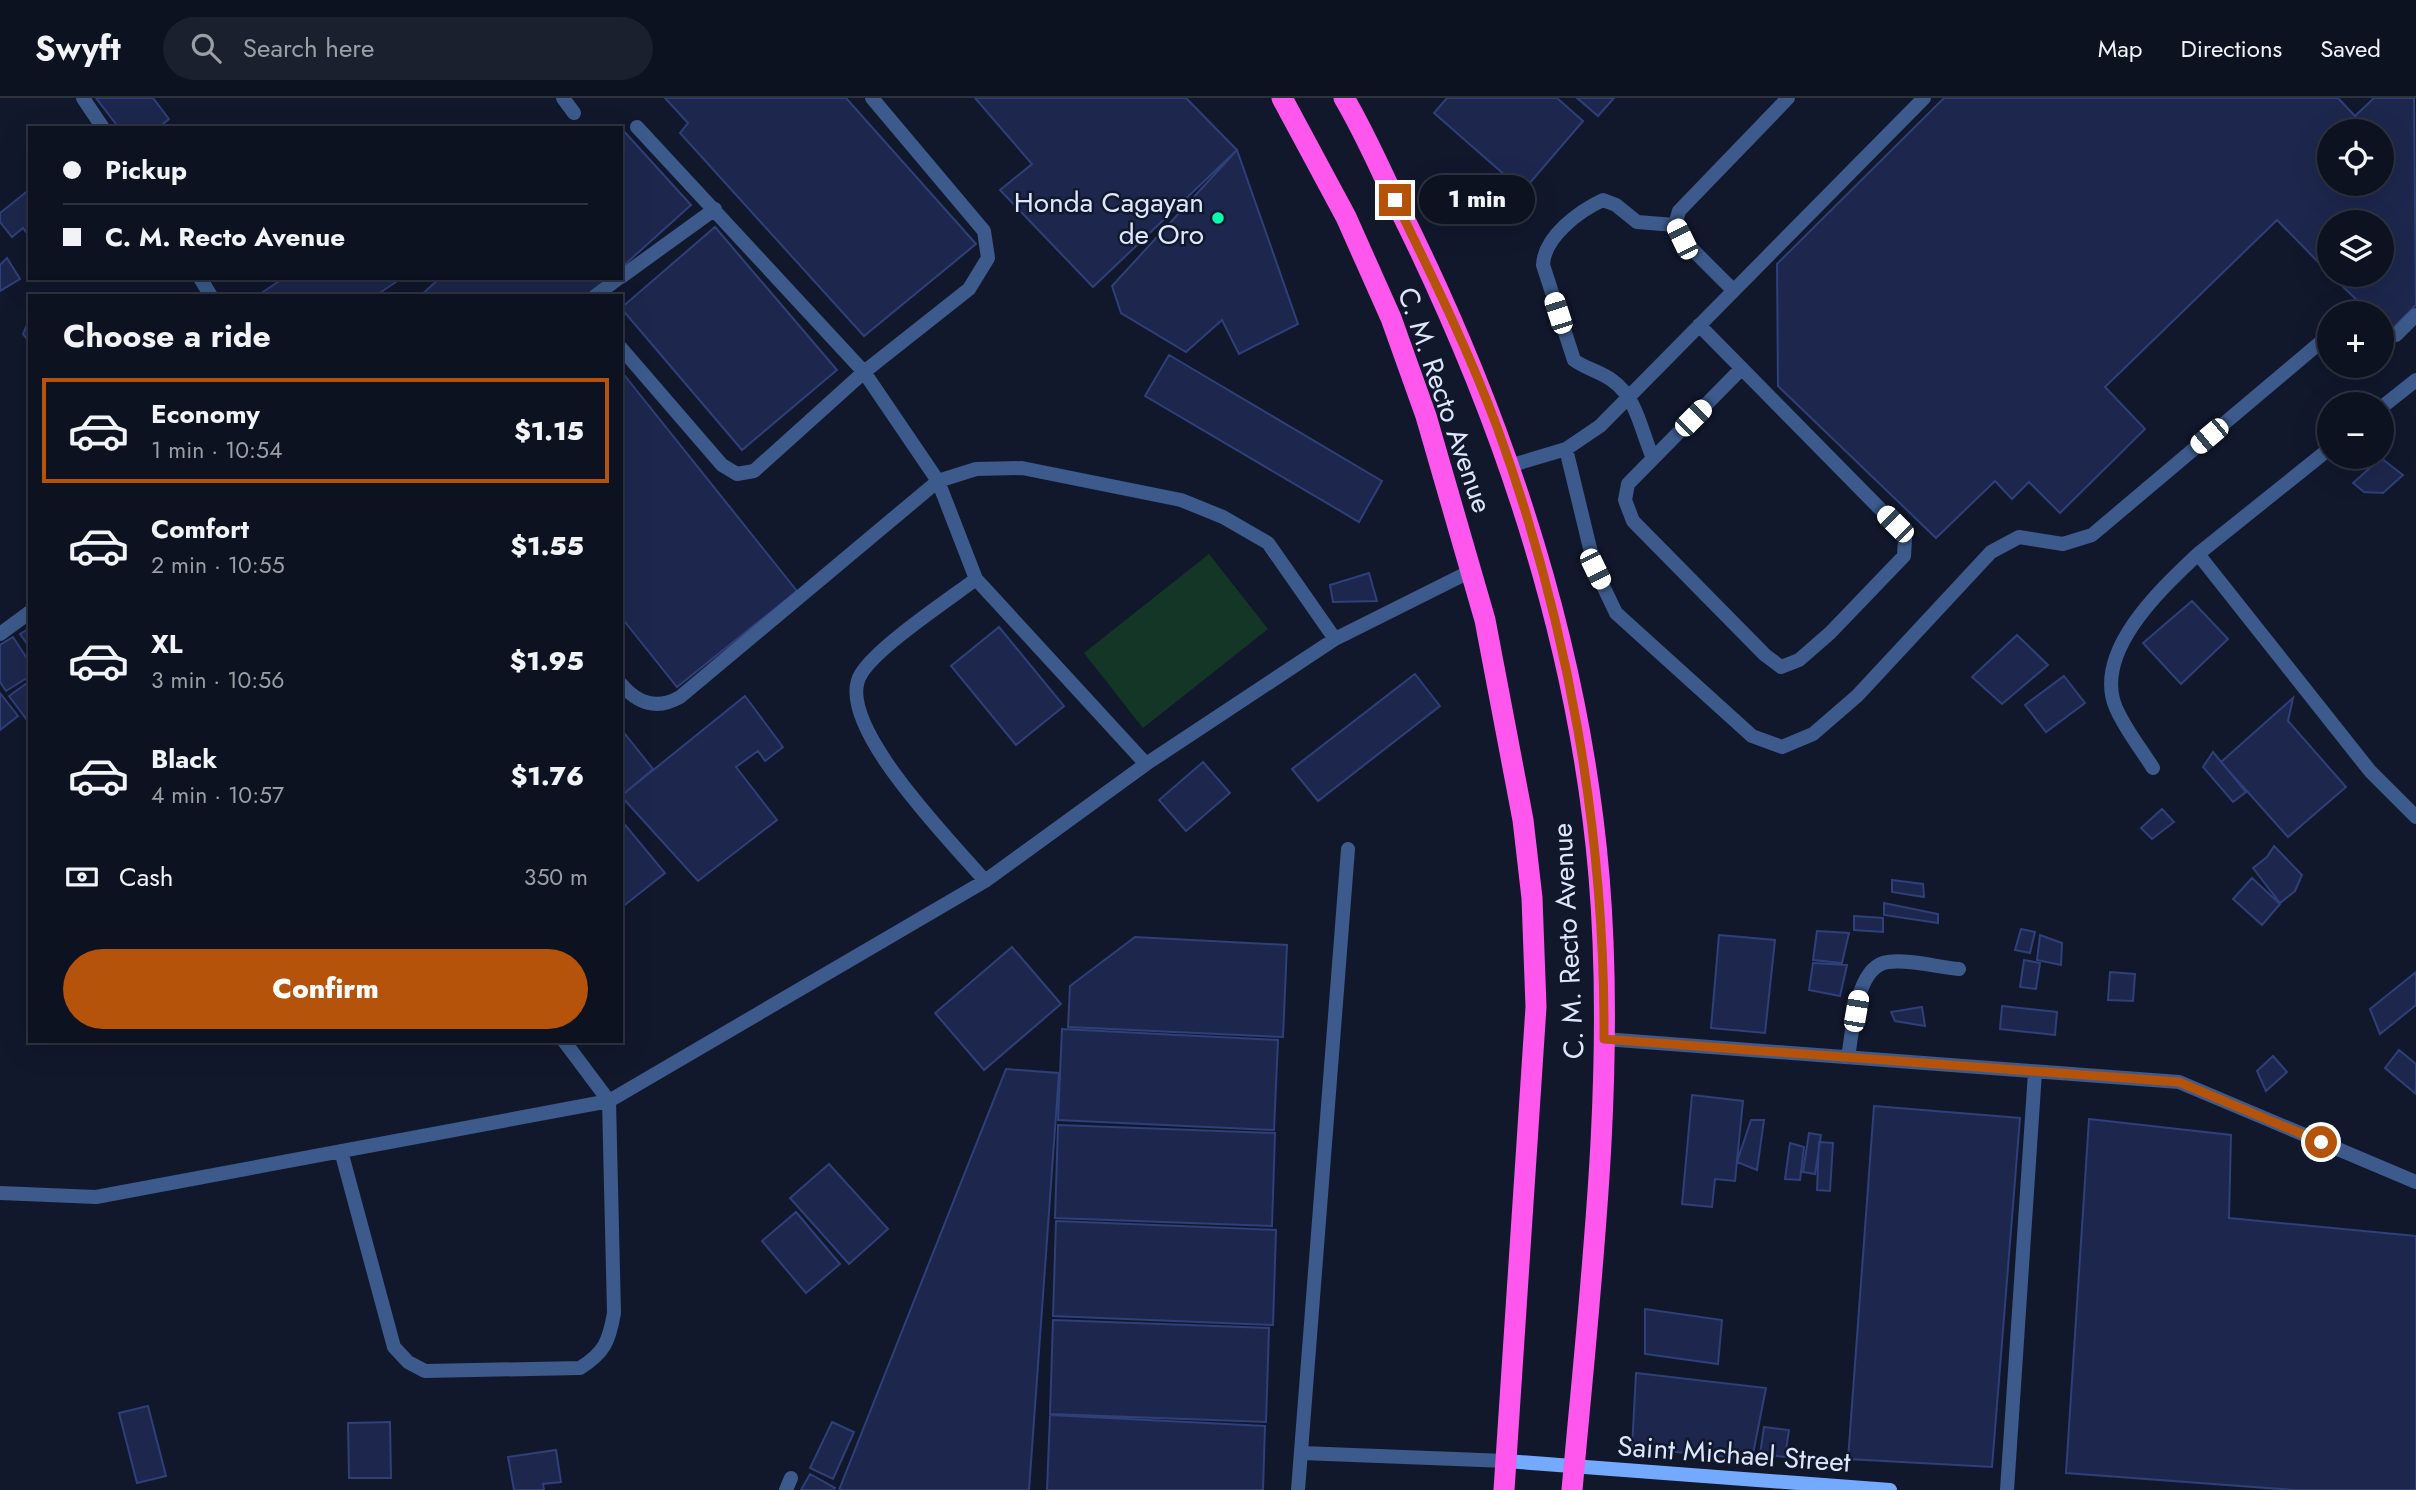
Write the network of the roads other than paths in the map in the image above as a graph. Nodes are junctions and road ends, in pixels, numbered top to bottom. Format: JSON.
{"nodes":[{"id":1,"x":83,"y":98,"type":"edge"},
{"id":2,"x":563,"y":98,"type":"edge"},
{"id":3,"x":872,"y":98,"type":"edge"},
{"id":4,"x":1282,"y":98,"type":"edge"},
{"id":5,"x":1344,"y":98,"type":"edge"},
{"id":6,"x":1788,"y":98,"type":"edge"},
{"id":7,"x":1924,"y":98,"type":"edge"},
{"id":8,"x":574,"y":113,"type":"dead end"},
{"id":9,"x":102,"y":126,"type":"edge"},
{"id":10,"x":637,"y":127,"type":"dead end"},
{"id":11,"x":715,"y":209,"type":"junction"},
{"id":12,"x":1675,"y":225,"type":"junction"},
{"id":13,"x":623,"y":276,"type":"edge"},
{"id":14,"x":617,"y":280,"type":"edge"},
{"id":15,"x":1733,"y":290,"type":"junction"},
{"id":16,"x":598,"y":294,"type":"edge"},
{"id":17,"x":2416,"y":315,"type":"edge"},
{"id":18,"x":1699,"y":325,"type":"junction"},
{"id":19,"x":2394,"y":335,"type":"edge"},
{"id":20,"x":2317,"y":345,"type":"edge"},
{"id":21,"x":623,"y":350,"type":"edge"},
{"id":22,"x":1741,"y":369,"type":"junction"},
{"id":23,"x":864,"y":372,"type":"junction"},
{"id":24,"x":2415,"y":383,"type":"edge"},
{"id":25,"x":1631,"y":396,"type":"junction"},
{"id":26,"x":2394,"y":398,"type":"edge"},
{"id":27,"x":1566,"y":449,"type":"junction"},
{"id":28,"x":1653,"y":458,"type":"junction"},
{"id":29,"x":2317,"y":459,"type":"edge"},
{"id":30,"x":1509,"y":466,"type":"junction"},
{"id":31,"x":939,"y":481,"type":"junction"},
{"id":32,"x":2198,"y":554,"type":"junction"},
{"id":33,"x":1471,"y":571,"type":"junction"},
{"id":34,"x":976,"y":579,"type":"junction"},
{"id":35,"x":28,"y":613,"type":"edge"},
{"id":36,"x":0,"y":634,"type":"edge"},
{"id":37,"x":1335,"y":639,"type":"junction"},
{"id":38,"x":623,"y":686,"type":"edge"},
{"id":39,"x":1146,"y":764,"type":"junction"},
{"id":40,"x":2153,"y":768,"type":"dead end"},
{"id":41,"x":2416,"y":817,"type":"edge"},
{"id":42,"x":1348,"y":849,"type":"dead end"},
{"id":43,"x":985,"y":881,"type":"junction"},
{"id":44,"x":1959,"y":969,"type":"dead end"},
{"id":45,"x":1604,"y":1039,"type":"junction"},
{"id":46,"x":566,"y":1043,"type":"edge"},
{"id":47,"x":1848,"y":1057,"type":"junction"},
{"id":48,"x":2035,"y":1072,"type":"junction"},
{"id":49,"x":609,"y":1101,"type":"junction"},
{"id":50,"x":341,"y":1151,"type":"junction"},
{"id":51,"x":2416,"y":1182,"type":"edge"},
{"id":52,"x":0,"y":1193,"type":"edge"},
{"id":53,"x":1302,"y":1453,"type":"junction"},
{"id":54,"x":1506,"y":1461,"type":"junction"},
{"id":55,"x":1574,"y":1467,"type":"junction"},
{"id":56,"x":1718,"y":1483,"type":"edge"},
{"id":57,"x":1298,"y":1490,"type":"edge"},
{"id":58,"x":1504,"y":1490,"type":"edge"},
{"id":59,"x":1572,"y":1490,"type":"edge"},
{"id":60,"x":1890,"y":1490,"type":"edge"},
{"id":61,"x":2007,"y":1490,"type":"edge"}],
"edges":[{"from":1,"to":9,"type":"street"},
{"from":2,"to":8,"type":"street"},
{"from":3,"to":23,"type":"street"},
{"from":4,"to":33,"type":"highway","name":"C. M. Recto Avenue"},
{"from":5,"to":30,"type":"highway","name":"C. M. Recto Avenue"},
{"from":6,"to":12,"type":"street"},
{"from":7,"to":15,"type":"street"},
{"from":10,"to":11,"type":"street"},
{"from":11,"to":13,"type":"street"},
{"from":11,"to":23,"type":"street"},
{"from":12,"to":15,"type":"street"},
{"from":12,"to":25,"type":"street"},
{"from":14,"to":16,"type":"street"},
{"from":15,"to":18,"type":"street"},
{"from":17,"to":19,"type":"street"},
{"from":18,"to":22,"type":"street"},
{"from":18,"to":25,"type":"street"},
{"from":20,"to":27,"type":"street"},
{"from":21,"to":23,"type":"street"},
{"from":22,"to":28,"type":"street"},
{"from":22,"to":28,"type":"street"},
{"from":23,"to":31,"type":"street"},
{"from":24,"to":26,"type":"street"},
{"from":25,"to":27,"type":"street"},
{"from":25,"to":28,"type":"street"},
{"from":27,"to":30,"type":"street"},
{"from":29,"to":32,"type":"street"},
{"from":30,"to":45,"type":"highway","name":"C. M. Recto Avenue"},
{"from":31,"to":34,"type":"street"},
{"from":31,"to":37,"type":"street"},
{"from":31,"to":38,"type":"street"},
{"from":32,"to":40,"type":"street"},
{"from":32,"to":41,"type":"street"},
{"from":33,"to":37,"type":"street"},
{"from":33,"to":54,"type":"highway","name":"C. M. Recto Avenue"},
{"from":34,"to":39,"type":"street"},
{"from":34,"to":43,"type":"street"},
{"from":35,"to":36,"type":"street"},
{"from":37,"to":39,"type":"street"},
{"from":39,"to":43,"type":"street"},
{"from":42,"to":53,"type":"street"},
{"from":43,"to":49,"type":"street"},
{"from":44,"to":47,"type":"street"},
{"from":45,"to":47,"type":"street"},
{"from":45,"to":55,"type":"highway","name":"C. M. Recto Avenue"},
{"from":46,"to":49,"type":"street"},
{"from":47,"to":48,"type":"street"},
{"from":48,"to":51,"type":"street"},
{"from":48,"to":61,"type":"street"},
{"from":49,"to":50,"type":"street"},
{"from":49,"to":50,"type":"street"},
{"from":50,"to":52,"type":"street"},
{"from":53,"to":54,"type":"street"},
{"from":53,"to":57,"type":"street"},
{"from":54,"to":55,"type":"street","name":"Saint Michael Street"},
{"from":54,"to":58,"type":"highway","name":"C. M. Recto Avenue"},
{"from":55,"to":56,"type":"street","name":"Saint Michael Street"},
{"from":55,"to":59,"type":"highway","name":"C. M. Recto Avenue"},
{"from":56,"to":60,"type":"street","name":"Saint Michael Street"}]}
